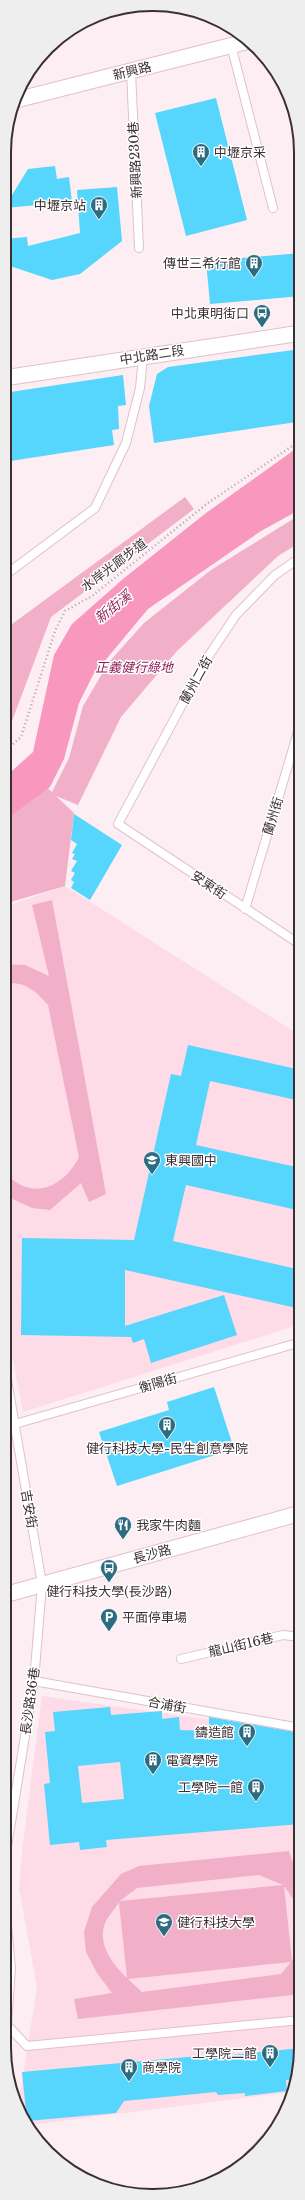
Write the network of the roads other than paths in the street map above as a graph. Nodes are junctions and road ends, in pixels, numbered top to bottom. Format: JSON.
{"nodes":[{"id":1,"x":242,"y":43,"type":"edge"},
{"id":2,"x":231,"y":45,"type":"junction"},
{"id":3,"x":131,"y":72,"type":"junction"},
{"id":4,"x":22,"y":99,"type":"edge"},
{"id":5,"x":273,"y":208,"type":"dead end"},
{"id":6,"x":139,"y":248,"type":"dead end"},
{"id":7,"x":294,"y":334,"type":"edge"},
{"id":8,"x":143,"y":356,"type":"junction"},
{"id":9,"x":11,"y":377,"type":"edge"},
{"id":10,"x":294,"y":562,"type":"edge"},
{"id":11,"x":11,"y":571,"type":"edge"},
{"id":12,"x":294,"y":745,"type":"edge"},
{"id":13,"x":118,"y":824,"type":"joint"},
{"id":14,"x":245,"y":909,"type":"junction"},
{"id":15,"x":294,"y":940,"type":"edge"},
{"id":16,"x":294,"y":1344,"type":"edge"},
{"id":17,"x":11,"y":1401,"type":"edge"},
{"id":18,"x":15,"y":1424,"type":"junction"},
{"id":19,"x":294,"y":1515,"type":"edge"},
{"id":20,"x":42,"y":1584,"type":"junction"},
{"id":21,"x":11,"y":1593,"type":"edge"},
{"id":22,"x":294,"y":1636,"type":"edge"},
{"id":23,"x":181,"y":1659,"type":"dead end"},
{"id":24,"x":34,"y":1681,"type":"junction"},
{"id":25,"x":294,"y":1727,"type":"edge"},
{"id":26,"x":11,"y":1822,"type":"edge"},
{"id":27,"x":294,"y":2021,"type":"edge"},
{"id":28,"x":11,"y":2030,"type":"edge"}],
"edges":[{"from":1,"to":2,"type":"street","name":"新興路"},
{"from":2,"to":3,"type":"street","name":"新興路"},
{"from":2,"to":5,"type":"lane"},
{"from":3,"to":4,"type":"street","name":"新興路"},
{"from":3,"to":6,"type":"lane","name":"新興路230巷"},
{"from":7,"to":8,"type":"street","name":"中北路二段"},
{"from":8,"to":9,"type":"street","name":"中北路二段"},
{"from":8,"to":11,"type":"lane"},
{"from":10,"to":13,"type":"lane","name":"蘭州二街"},
{"from":12,"to":14,"type":"lane","name":"蘭州街"},
{"from":13,"to":14,"type":"lane","name":"安東街"},
{"from":14,"to":15,"type":"lane","name":"安東街"},
{"from":16,"to":18,"type":"lane","name":"衡陽街"},
{"from":17,"to":18,"type":"lane","name":"吉安街"},
{"from":18,"to":20,"type":"lane","name":"吉安街"},
{"from":19,"to":20,"type":"street","name":"長沙路"},
{"from":20,"to":21,"type":"street","name":"長沙路"},
{"from":20,"to":24,"type":"lane","name":"長沙路36巷"},
{"from":22,"to":23,"type":"lane","name":"龍山街16巷"},
{"from":24,"to":25,"type":"lane","name":"合浦街"},
{"from":24,"to":26,"type":"lane","name":"長沙路36巷"},
{"from":27,"to":28,"type":"lane"}]}
